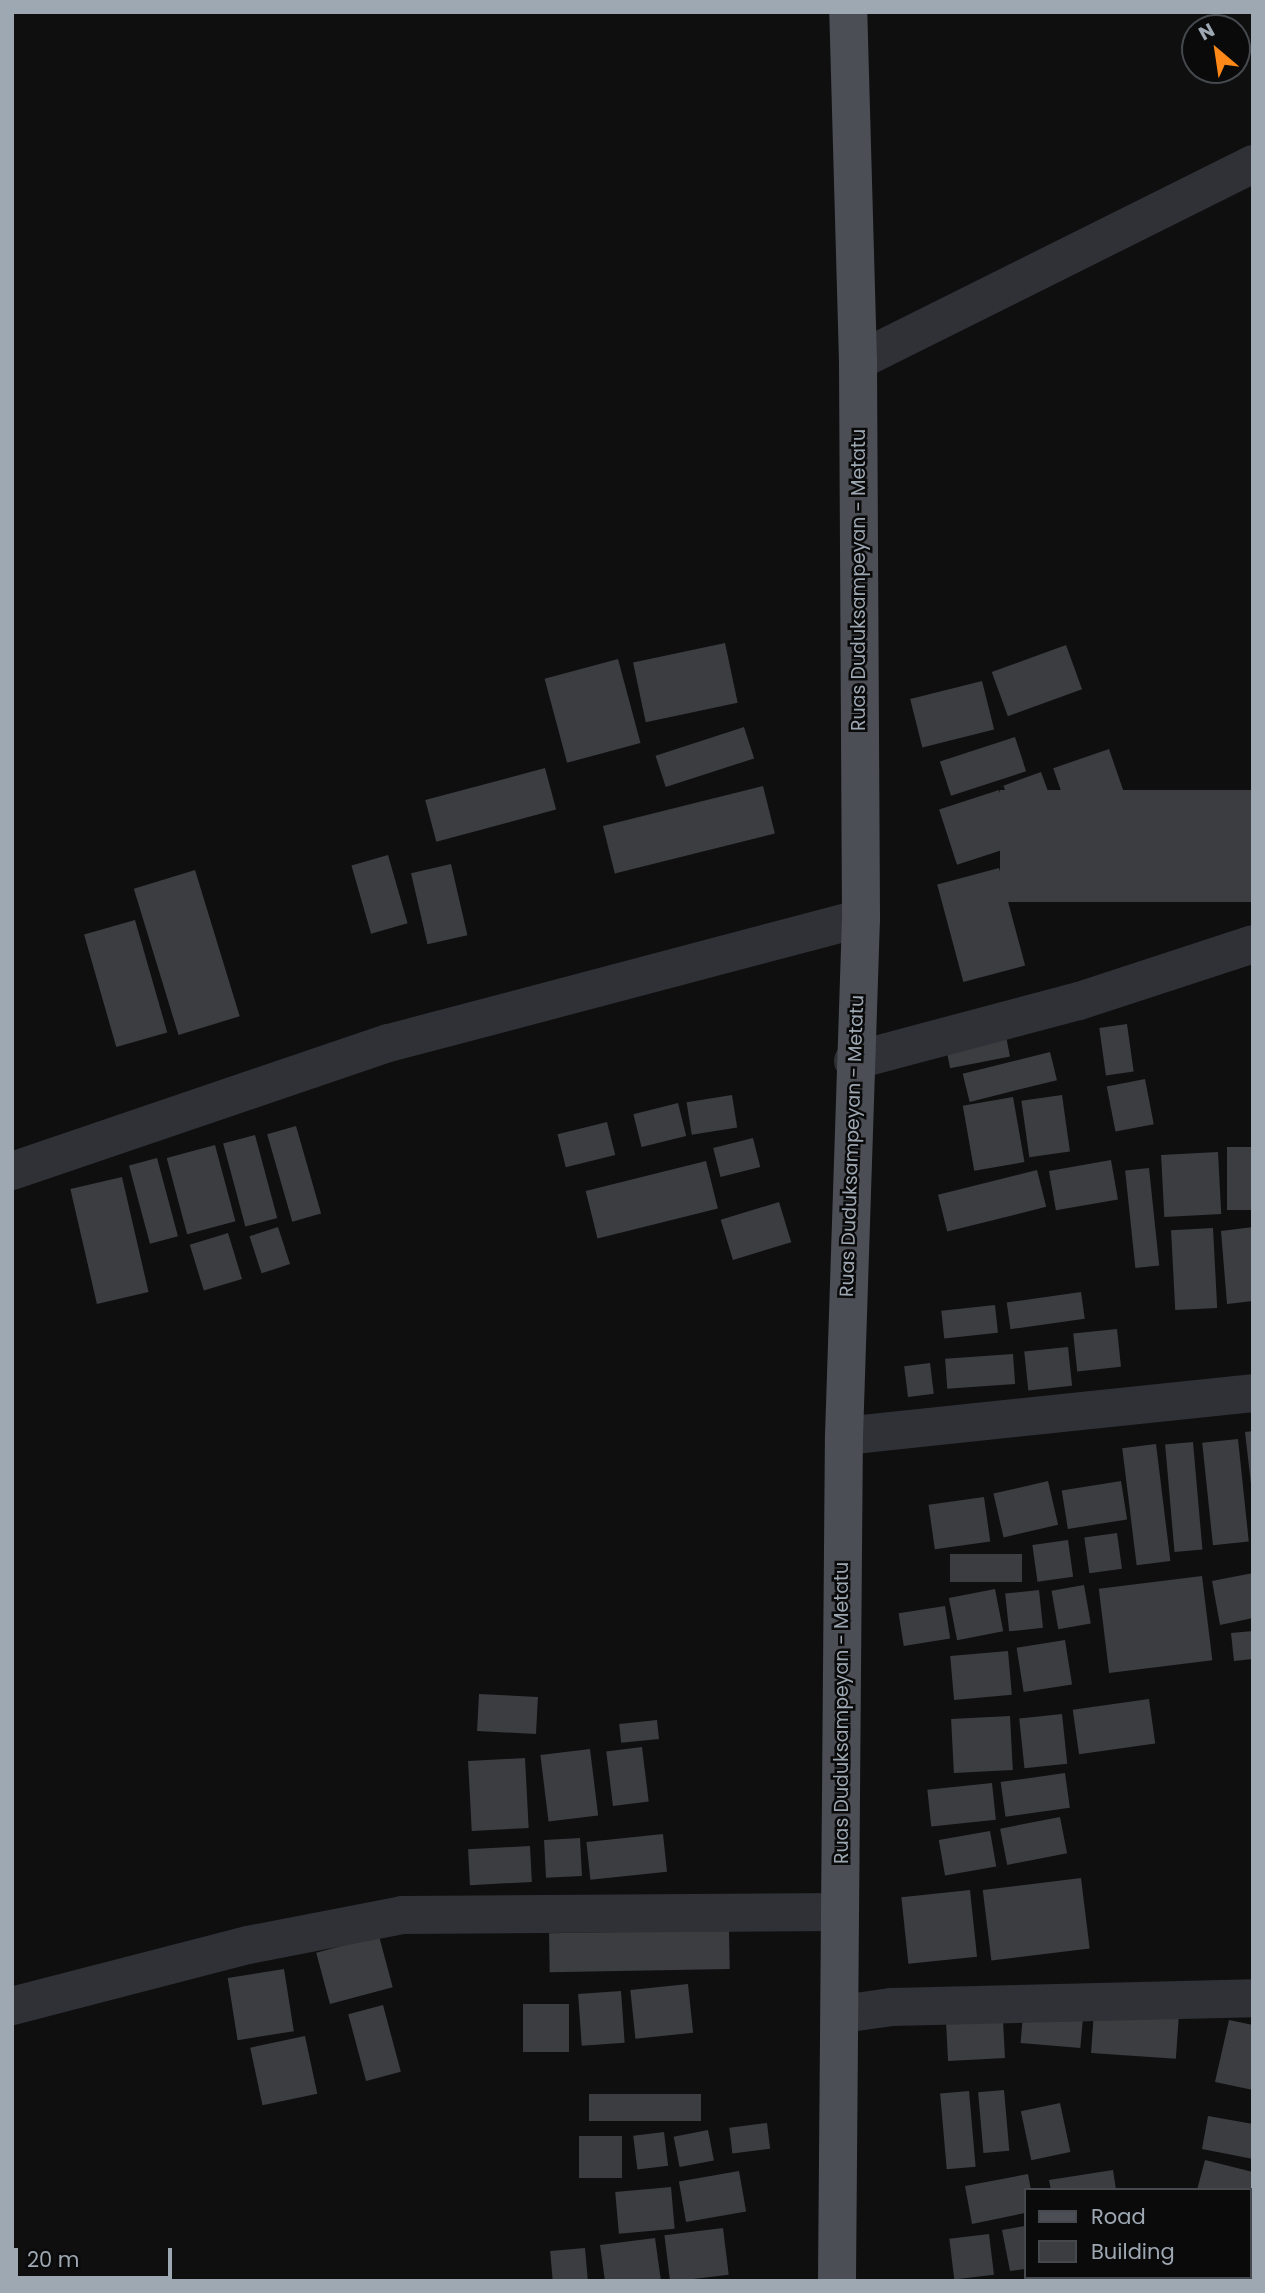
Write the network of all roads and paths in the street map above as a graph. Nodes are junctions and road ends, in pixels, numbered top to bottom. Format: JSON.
{"nodes":[{"id":1,"x":848,"y":12,"type":"edge"},
{"id":2,"x":1253,"y":164,"type":"edge"},
{"id":3,"x":858,"y":361,"type":"junction"},
{"id":4,"x":860,"y":918,"type":"junction"},
{"id":5,"x":1253,"y":944,"type":"edge"},
{"id":6,"x":853,"y":1061,"type":"junction"},
{"id":7,"x":12,"y":1171,"type":"edge"},
{"id":8,"x":1253,"y":1394,"type":"edge"},
{"id":9,"x":844,"y":1436,"type":"junction"},
{"id":10,"x":840,"y":1912,"type":"junction"},
{"id":11,"x":1253,"y":1998,"type":"edge"},
{"id":12,"x":12,"y":2006,"type":"edge"},
{"id":13,"x":842,"y":2014,"type":"junction"},
{"id":14,"x":837,"y":2281,"type":"edge"}],
"edges":[{"from":1,"to":3,"type":"main road","name":"Ruas Duduksampeyan - Metatu"},
{"from":2,"to":3,"type":"street"},
{"from":3,"to":4,"type":"main road","name":"Ruas Duduksampeyan - Metatu"},
{"from":4,"to":6,"type":"main road","name":"Ruas Duduksampeyan - Metatu"},
{"from":4,"to":7,"type":"street"},
{"from":5,"to":6,"type":"street"},
{"from":6,"to":9,"type":"main road","name":"Ruas Duduksampeyan - Metatu"},
{"from":8,"to":9,"type":"street"},
{"from":9,"to":10,"type":"main road","name":"Ruas Duduksampeyan - Metatu"},
{"from":10,"to":12,"type":"street"},
{"from":10,"to":13,"type":"main road","name":"Ruas Duduksampeyan - Metatu"},
{"from":11,"to":13,"type":"street"},
{"from":13,"to":14,"type":"main road","name":"Ruas Duduksampeyan - Metatu"}]}
